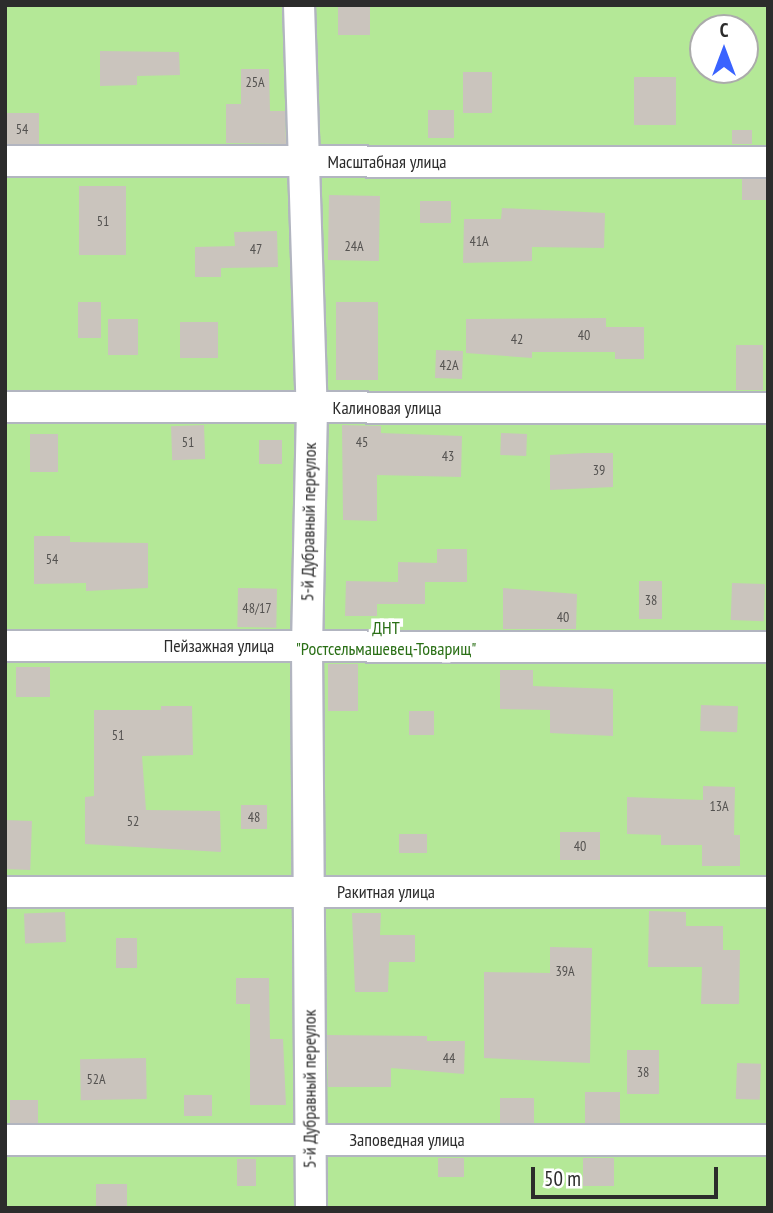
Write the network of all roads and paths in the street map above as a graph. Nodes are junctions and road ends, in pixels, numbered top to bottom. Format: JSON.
{"nodes":[{"id":1,"x":299,"y":5,"type":"edge"},
{"id":2,"x":5,"y":161,"type":"edge"},
{"id":3,"x":307,"y":162,"type":"junction"},
{"id":4,"x":768,"y":162,"type":"edge"},
{"id":5,"x":5,"y":407,"type":"edge"},
{"id":6,"x":312,"y":408,"type":"junction"},
{"id":7,"x":768,"y":408,"type":"edge"},
{"id":8,"x":5,"y":646,"type":"edge"},
{"id":9,"x":307,"y":647,"type":"junction"},
{"id":10,"x":768,"y":647,"type":"edge"},
{"id":11,"x":5,"y":892,"type":"edge"},
{"id":12,"x":309,"y":892,"type":"junction"},
{"id":13,"x":768,"y":892,"type":"edge"},
{"id":14,"x":5,"y":1140,"type":"edge"},
{"id":15,"x":311,"y":1140,"type":"junction"},
{"id":16,"x":768,"y":1140,"type":"edge"},
{"id":17,"x":311,"y":1208,"type":"edge"}],
"edges":[{"from":1,"to":3,"type":"lane","name":"5-й Дубравный переулок"},
{"from":2,"to":3,"type":"lane","name":"Масштабная улица"},
{"from":3,"to":4,"type":"lane","name":"Масштабная улица"},
{"from":3,"to":6,"type":"lane","name":"5-й Дубравный переулок"},
{"from":5,"to":6,"type":"lane","name":"Калиновая улица"},
{"from":6,"to":7,"type":"lane","name":"Калиновая улица"},
{"from":6,"to":9,"type":"lane","name":"5-й Дубравный переулок"},
{"from":8,"to":9,"type":"lane","name":"Пейзажная улица"},
{"from":9,"to":10,"type":"lane","name":"Пейзажная улица"},
{"from":9,"to":12,"type":"lane","name":"5-й Дубравный переулок"},
{"from":11,"to":12,"type":"lane","name":"Ракитная улица"},
{"from":12,"to":13,"type":"lane","name":"Ракитная улица"},
{"from":12,"to":15,"type":"lane","name":"5-й Дубравный переулок"},
{"from":14,"to":15,"type":"lane","name":"Заповедная улица"},
{"from":15,"to":16,"type":"lane","name":"Заповедная улица"},
{"from":15,"to":17,"type":"lane","name":"5-й Дубравный переулок"}]}
